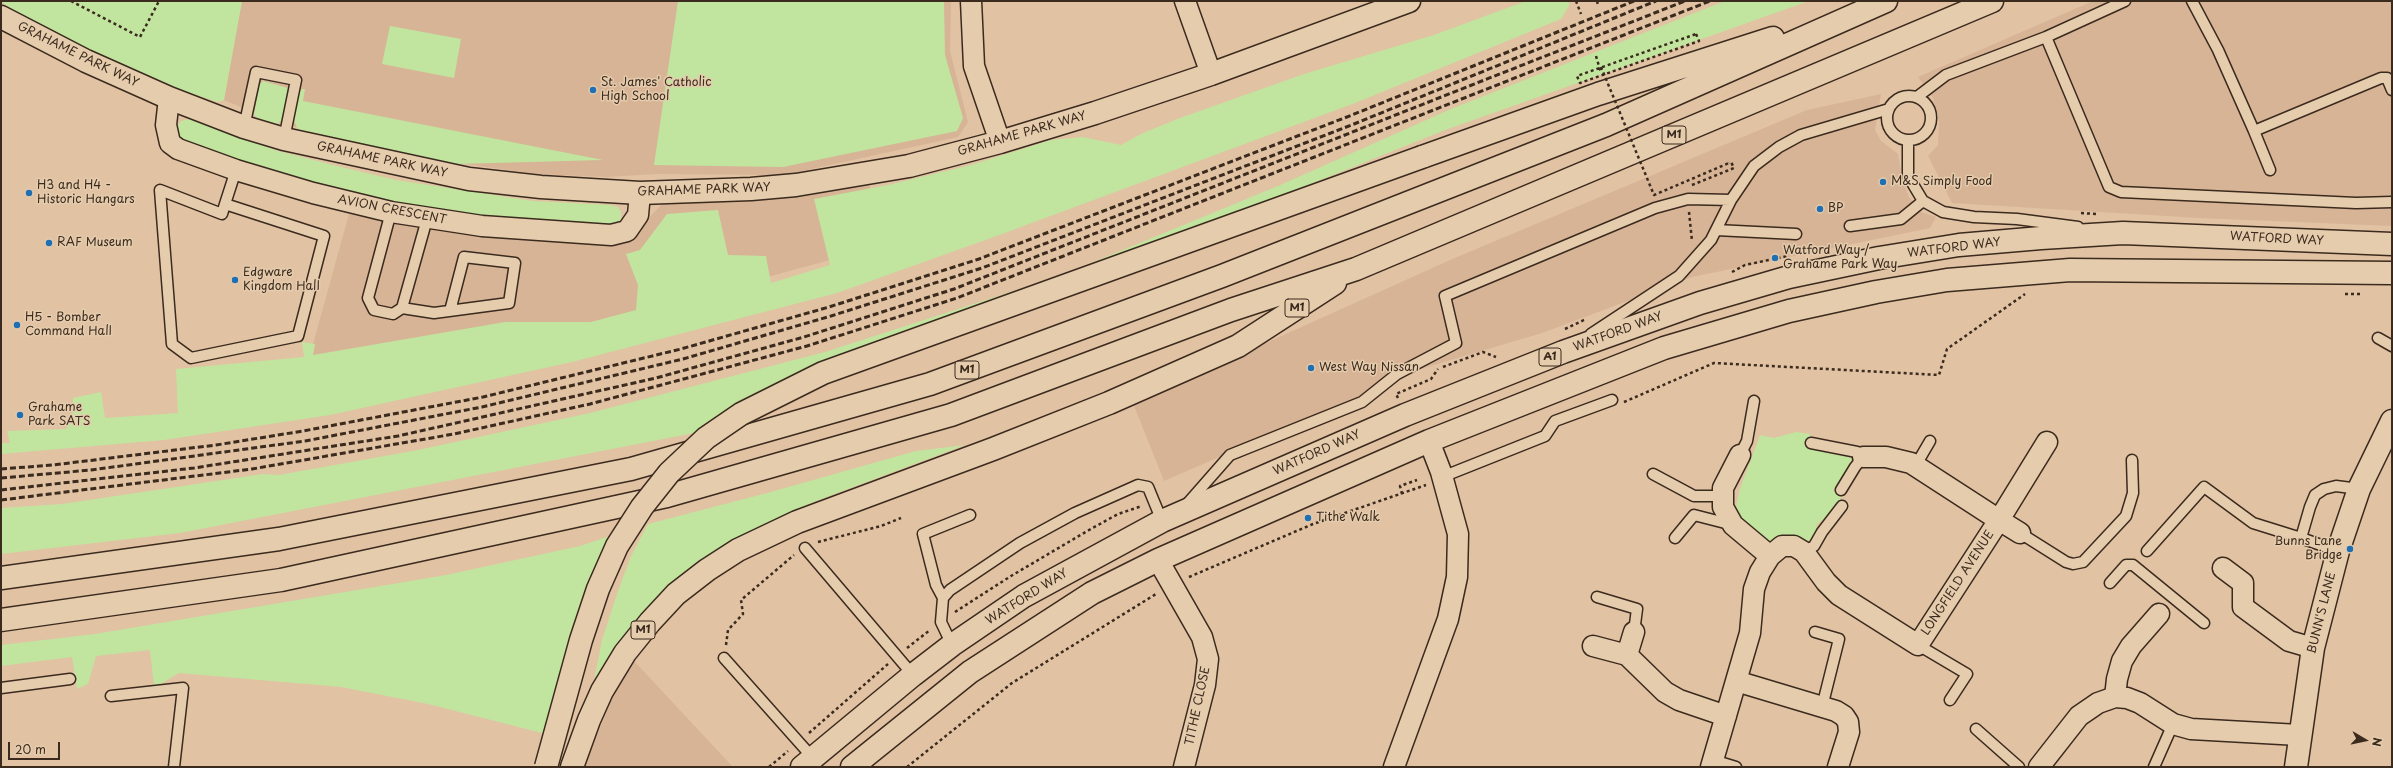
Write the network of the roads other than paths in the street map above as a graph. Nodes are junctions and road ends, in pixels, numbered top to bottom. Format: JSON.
{"nodes":[{"id":1,"x":971,"y":1,"type":"edge"},
{"id":2,"x":1184,"y":1,"type":"edge"},
{"id":3,"x":1409,"y":1,"type":"edge"},
{"id":4,"x":1992,"y":1,"type":"edge"},
{"id":5,"x":2125,"y":1,"type":"edge"},
{"id":6,"x":1882,"y":3,"type":"edge"},
{"id":7,"x":2195,"y":5,"type":"edge"},
{"id":8,"x":1378,"y":6,"type":"edge"},
{"id":9,"x":1,"y":17,"type":"edge"},
{"id":10,"x":2046,"y":37,"type":"junction"},
{"id":11,"x":1211,"y":74,"type":"junction"},
{"id":12,"x":2392,"y":90,"type":"edge"},
{"id":13,"x":1917,"y":97,"type":"junction"},
{"id":14,"x":169,"y":98,"type":"junction"},
{"id":15,"x":1889,"y":109,"type":"junction"},
{"id":16,"x":244,"y":127,"type":"junction"},
{"id":17,"x":2254,"y":131,"type":"junction"},
{"id":18,"x":284,"y":140,"type":"junction"},
{"id":19,"x":1908,"y":140,"type":"junction"},
{"id":20,"x":1000,"y":142,"type":"junction"},
{"id":21,"x":236,"y":170,"type":"junction"},
{"id":22,"x":2270,"y":170,"type":"dead end"},
{"id":23,"x":640,"y":193,"type":"junction"},
{"id":24,"x":1731,"y":200,"type":"junction"},
{"id":25,"x":1923,"y":201,"type":"junction"},
{"id":26,"x":2392,"y":202,"type":"edge"},
{"id":27,"x":225,"y":204,"type":"junction"},
{"id":28,"x":391,"y":212,"type":"junction"},
{"id":29,"x":427,"y":219,"type":"junction"},
{"id":30,"x":1850,"y":226,"type":"dead end"},
{"id":31,"x":1716,"y":230,"type":"junction"},
{"id":32,"x":2123,"y":233,"type":"junction"},
{"id":33,"x":1796,"y":234,"type":"dead end"},
{"id":34,"x":2392,"y":244,"type":"edge"},
{"id":35,"x":1356,"y":269,"type":"junction"},
{"id":36,"x":2388,"y":273,"type":"edge"},
{"id":37,"x":402,"y":308,"type":"junction"},
{"id":38,"x":450,"y":311,"type":"junction"},
{"id":39,"x":2378,"y":338,"type":"dead end"},
{"id":40,"x":2392,"y":346,"type":"edge"},
{"id":41,"x":1563,"y":352,"type":"junction"},
{"id":42,"x":1612,"y":400,"type":"dead end"},
{"id":43,"x":1754,"y":401,"type":"dead end"},
{"id":44,"x":2392,"y":421,"type":"edge"},
{"id":45,"x":1429,"y":441,"type":"junction"},
{"id":46,"x":1930,"y":441,"type":"dead end"},
{"id":47,"x":2047,"y":442,"type":"dead end"},
{"id":48,"x":1811,"y":443,"type":"dead end"},
{"id":49,"x":1740,"y":455,"type":"joint"},
{"id":50,"x":1863,"y":457,"type":"junction"},
{"id":51,"x":2132,"y":460,"type":"dead end"},
{"id":52,"x":1916,"y":465,"type":"junction"},
{"id":53,"x":1653,"y":474,"type":"dead end"},
{"id":54,"x":1442,"y":477,"type":"junction"},
{"id":55,"x":2359,"y":489,"type":"junction"},
{"id":56,"x":1841,"y":490,"type":"dead end"},
{"id":57,"x":1723,"y":496,"type":"junction"},
{"id":58,"x":1842,"y":506,"type":"dead end"},
{"id":59,"x":970,"y":514,"type":"dead end"},
{"id":60,"x":1170,"y":517,"type":"junction"},
{"id":61,"x":1999,"y":520,"type":"junction"},
{"id":62,"x":1733,"y":525,"type":"junction"},
{"id":63,"x":2020,"y":533,"type":"joint"},
{"id":64,"x":1675,"y":538,"type":"dead end"},
{"id":65,"x":2301,"y":538,"type":"junction"},
{"id":66,"x":805,"y":548,"type":"road end"},
{"id":67,"x":2338,"y":551,"type":"junction"},
{"id":68,"x":1804,"y":552,"type":"junction"},
{"id":69,"x":2147,"y":552,"type":"dead end"},
{"id":70,"x":1770,"y":556,"type":"junction"},
{"id":71,"x":1158,"y":560,"type":"junction"},
{"id":72,"x":2223,"y":568,"type":"dead end"},
{"id":73,"x":1,"y":578,"type":"edge"},
{"id":74,"x":2110,"y":583,"type":"dead end"},
{"id":75,"x":1597,"y":597,"type":"dead end"},
{"id":76,"x":943,"y":598,"type":"junction"},
{"id":77,"x":2166,"y":606,"type":"junction"},
{"id":78,"x":1,"y":620,"type":"edge"},
{"id":79,"x":2204,"y":623,"type":"dead end"},
{"id":80,"x":1634,"y":632,"type":"joint"},
{"id":81,"x":1815,"y":632,"type":"dead end"},
{"id":82,"x":1918,"y":645,"type":"junction"},
{"id":83,"x":952,"y":646,"type":"junction"},
{"id":84,"x":1593,"y":646,"type":"dead end"},
{"id":85,"x":2313,"y":648,"type":"junction"},
{"id":86,"x":1627,"y":655,"type":"junction"},
{"id":87,"x":724,"y":658,"type":"road end"},
{"id":88,"x":912,"y":675,"type":"junction"},
{"id":89,"x":70,"y":679,"type":"dead end"},
{"id":90,"x":1736,"y":681,"type":"junction"},
{"id":91,"x":1,"y":688,"type":"edge"},
{"id":92,"x":111,"y":696,"type":"dead end"},
{"id":93,"x":2116,"y":697,"type":"junction"},
{"id":94,"x":1950,"y":700,"type":"dead end"},
{"id":95,"x":1822,"y":707,"type":"junction"},
{"id":96,"x":1726,"y":716,"type":"junction"},
{"id":97,"x":2173,"y":724,"type":"junction"},
{"id":98,"x":1976,"y":729,"type":"dead end"},
{"id":99,"x":2299,"y":735,"type":"junction"},
{"id":100,"x":808,"y":762,"type":"edge"},
{"id":101,"x":1712,"y":763,"type":"edge"},
{"id":102,"x":174,"y":767,"type":"edge"},
{"id":103,"x":546,"y":767,"type":"edge"},
{"id":104,"x":572,"y":767,"type":"edge"},
{"id":105,"x":852,"y":767,"type":"edge"},
{"id":106,"x":1184,"y":767,"type":"edge"},
{"id":107,"x":1394,"y":767,"type":"edge"},
{"id":108,"x":1736,"y":767,"type":"edge"},
{"id":109,"x":1838,"y":767,"type":"edge"},
{"id":110,"x":2019,"y":767,"type":"edge"},
{"id":111,"x":2039,"y":767,"type":"edge"},
{"id":112,"x":2154,"y":767,"type":"edge"},
{"id":113,"x":2296,"y":767,"type":"edge"}],
"edges":[{"from":1,"to":20,"type":"street"},
{"from":2,"to":11,"type":"street"},
{"from":3,"to":8,"type":"main road","name":"GRAHAME PARK WAY"},
{"from":4,"to":35,"type":"main road","number":"M1"},
{"from":5,"to":10,"type":"lane"},
{"from":6,"to":73,"type":"main road","number":"M1"},
{"from":6,"to":103,"type":"main road","number":"M1","bridge":true},
{"from":7,"to":17,"type":"lane"},
{"from":8,"to":11,"type":"main road","name":"GRAHAME PARK WAY"},
{"from":9,"to":14,"type":"main road","name":"GRAHAME PARK WAY"},
{"from":10,"to":13,"type":"lane"},
{"from":10,"to":26,"type":"lane"},
{"from":11,"to":20,"type":"main road","name":"GRAHAME PARK WAY"},
{"from":12,"to":17,"type":"lane"},
{"from":13,"to":15,"type":"lane"},
{"from":13,"to":19,"type":"lane"},
{"from":14,"to":16,"type":"main road","name":"GRAHAME PARK WAY"},
{"from":14,"to":21,"type":"street","name":"AVION CRESCENT"},
{"from":15,"to":19,"type":"lane"},
{"from":15,"to":24,"type":"lane"},
{"from":16,"to":18,"type":"main road","name":"GRAHAME PARK WAY"},
{"from":16,"to":18,"type":"lane"},
{"from":17,"to":22,"type":"lane"},
{"from":18,"to":23,"type":"main road","name":"GRAHAME PARK WAY"},
{"from":19,"to":25,"type":"lane"},
{"from":20,"to":23,"type":"main road","name":"GRAHAME PARK WAY"},
{"from":21,"to":27,"type":"lane"},
{"from":21,"to":28,"type":"street","name":"AVION CRESCENT"},
{"from":23,"to":29,"type":"street","name":"AVION CRESCENT"},
{"from":24,"to":31,"type":"lane"},
{"from":24,"to":60,"type":"lane"},
{"from":25,"to":30,"type":"lane"},
{"from":25,"to":32,"type":"lane"},
{"from":27,"to":27,"type":"lane"},
{"from":28,"to":29,"type":"street","name":"AVION CRESCENT"},
{"from":28,"to":37,"type":"lane"},
{"from":29,"to":37,"type":"lane"},
{"from":31,"to":33,"type":"lane"},
{"from":31,"to":41,"type":"lane"},
{"from":32,"to":34,"type":"main road","name":"WATFORD WAY","number":"A1"},
{"from":32,"to":41,"type":"main road","name":"WATFORD WAY","number":"A1"},
{"from":35,"to":78,"type":"main road","number":"M1"},
{"from":35,"to":104,"type":"main road","number":"M1"},
{"from":36,"to":45,"type":"main road"},
{"from":37,"to":38,"type":"lane"},
{"from":38,"to":38,"type":"lane"},
{"from":39,"to":40,"type":"lane"},
{"from":41,"to":60,"type":"main road","name":"WATFORD WAY","number":"A1"},
{"from":42,"to":54,"type":"lane"},
{"from":43,"to":49,"type":"lane"},
{"from":44,"to":55,"type":"main road","name":"BUNN'S LANE"},
{"from":45,"to":54,"type":"street"},
{"from":45,"to":71,"type":"main road"},
{"from":46,"to":52,"type":"lane"},
{"from":47,"to":61,"type":"street"},
{"from":48,"to":50,"type":"lane"},
{"from":49,"to":57,"type":"street"},
{"from":50,"to":52,"type":"street"},
{"from":50,"to":56,"type":"lane"},
{"from":51,"to":63,"type":"lane","name":"LONGFIELD AVENUE"},
{"from":52,"to":61,"type":"street"},
{"from":53,"to":57,"type":"lane"},
{"from":54,"to":107,"type":"street"},
{"from":55,"to":65,"type":"lane"},
{"from":55,"to":67,"type":"main road","name":"BUNN'S LANE"},
{"from":57,"to":62,"type":"street"},
{"from":58,"to":68,"type":"lane"},
{"from":59,"to":76,"type":"lane"},
{"from":60,"to":76,"type":"lane"},
{"from":60,"to":83,"type":"main road","name":"WATFORD WAY","number":"A1"},
{"from":61,"to":63,"type":"street","name":"LONGFIELD AVENUE"},
{"from":61,"to":82,"type":"street","name":"LONGFIELD AVENUE"},
{"from":62,"to":64,"type":"lane"},
{"from":62,"to":70,"type":"street"},
{"from":65,"to":67,"type":"lane"},
{"from":65,"to":69,"type":"lane"},
{"from":66,"to":88,"type":"lane"},
{"from":67,"to":85,"type":"main road","name":"BUNN'S LANE"},
{"from":68,"to":70,"type":"street"},
{"from":68,"to":82,"type":"street","name":"LONGFIELD AVENUE"},
{"from":70,"to":90,"type":"street"},
{"from":71,"to":105,"type":"main road"},
{"from":71,"to":106,"type":"street","name":"TITHE CLOSE"},
{"from":72,"to":85,"type":"street"},
{"from":74,"to":77,"type":"lane"},
{"from":75,"to":80,"type":"lane"},
{"from":76,"to":83,"type":"lane"},
{"from":77,"to":79,"type":"lane"},
{"from":77,"to":93,"type":"street"},
{"from":80,"to":86,"type":"street"},
{"from":81,"to":95,"type":"lane"},
{"from":82,"to":94,"type":"lane"},
{"from":83,"to":88,"type":"main road","name":"WATFORD WAY","number":"A1"},
{"from":84,"to":86,"type":"street"},
{"from":85,"to":99,"type":"main road","name":"BUNN'S LANE"},
{"from":86,"to":96,"type":"street"},
{"from":87,"to":100,"type":"lane"},
{"from":88,"to":100,"type":"main road","name":"WATFORD WAY","number":"A1"},
{"from":89,"to":91,"type":"lane"},
{"from":90,"to":95,"type":"street"},
{"from":90,"to":96,"type":"street"},
{"from":92,"to":102,"type":"lane"},
{"from":93,"to":97,"type":"street"},
{"from":93,"to":111,"type":"street"},
{"from":95,"to":109,"type":"street"},
{"from":96,"to":101,"type":"street"},
{"from":97,"to":99,"type":"street"},
{"from":97,"to":112,"type":"lane"},
{"from":98,"to":110,"type":"lane"},
{"from":99,"to":113,"type":"main road","name":"BUNN'S LANE"},
{"from":101,"to":108,"type":"lane"}]}
